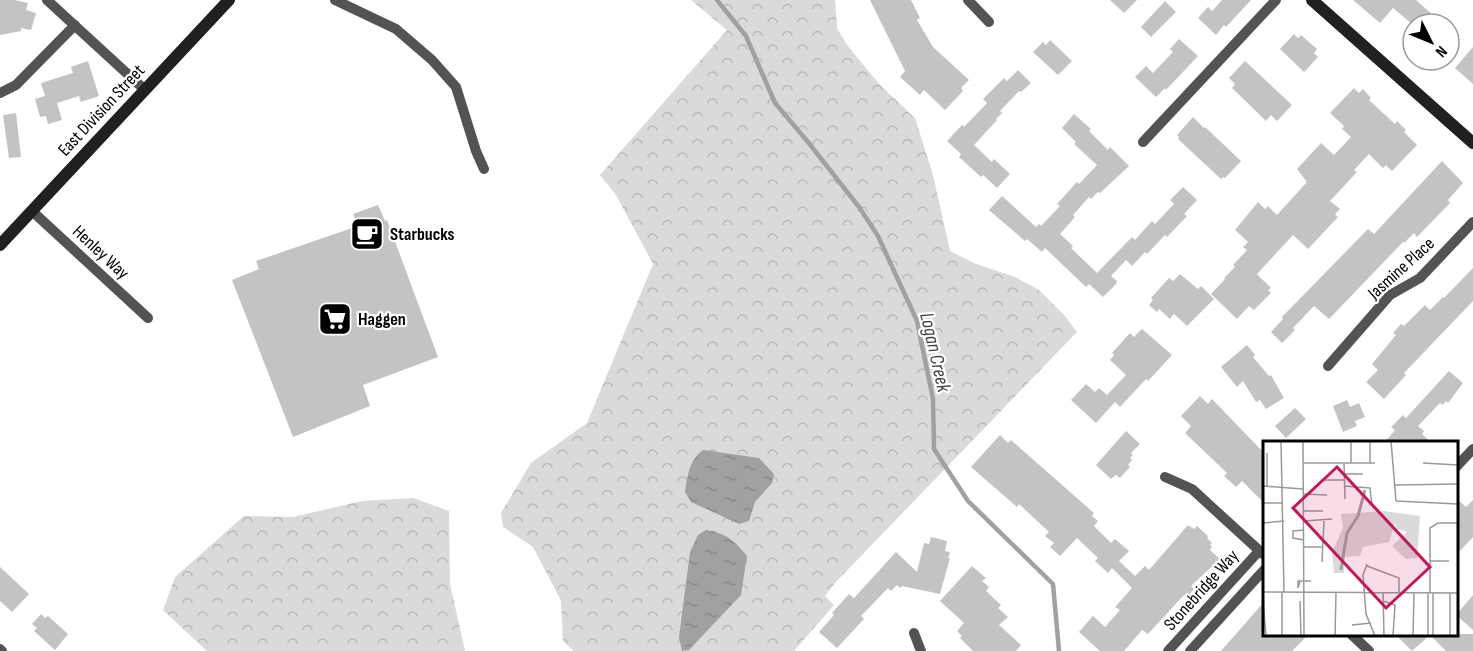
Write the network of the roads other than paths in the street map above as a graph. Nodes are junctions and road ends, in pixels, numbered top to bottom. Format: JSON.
{"nodes":[{"id":1,"x":47,"y":0,"type":"edge"},
{"id":2,"x":229,"y":0,"type":"edge"},
{"id":3,"x":335,"y":0,"type":"edge"},
{"id":4,"x":968,"y":0,"type":"edge"},
{"id":5,"x":1276,"y":0,"type":"edge"},
{"id":6,"x":1312,"y":0,"type":"edge"},
{"id":7,"x":989,"y":22,"type":"dead end"},
{"id":8,"x":75,"y":25,"type":"junction"},
{"id":9,"x":145,"y":90,"type":"junction"},
{"id":10,"x":0,"y":93,"type":"edge"},
{"id":11,"x":1143,"y":142,"type":"dead end"},
{"id":12,"x":1473,"y":143,"type":"edge"},
{"id":13,"x":484,"y":169,"type":"dead end"},
{"id":14,"x":32,"y":211,"type":"junction"},
{"id":15,"x":1473,"y":222,"type":"edge"},
{"id":16,"x":0,"y":245,"type":"edge"},
{"id":17,"x":148,"y":318,"type":"dead end"},
{"id":18,"x":1328,"y":366,"type":"dead end"},
{"id":19,"x":1473,"y":449,"type":"edge"},
{"id":20,"x":1458,"y":465,"type":"edge"},
{"id":21,"x":1165,"y":477,"type":"dead end"},
{"id":22,"x":1262,"y":553,"type":"edge"},
{"id":23,"x":1263,"y":571,"type":"edge"},
{"id":24,"x":914,"y":633,"type":"dead end"},
{"id":25,"x":1353,"y":636,"type":"edge"},
{"id":26,"x":921,"y":651,"type":"edge"},
{"id":27,"x":1168,"y":651,"type":"edge"},
{"id":28,"x":1190,"y":651,"type":"edge"},
{"id":29,"x":1369,"y":651,"type":"edge"}],
"edges":[{"from":1,"to":8,"type":"street"},
{"from":2,"to":9,"type":"street","name":"East Division Street"},
{"from":3,"to":13,"type":"street"},
{"from":4,"to":7,"type":"street"},
{"from":5,"to":11,"type":"street"},
{"from":6,"to":12,"type":"street"},
{"from":8,"to":9,"type":"street"},
{"from":8,"to":10,"type":"street"},
{"from":9,"to":14,"type":"street","name":"East Division Street"},
{"from":14,"to":16,"type":"street","name":"East Division Street"},
{"from":14,"to":17,"type":"street","name":"Henley Way"},
{"from":15,"to":18,"type":"street","name":"Jasmine Place"},
{"from":19,"to":20,"type":"street"},
{"from":21,"to":22,"type":"street"},
{"from":22,"to":27,"type":"street","name":"Stonebridge Way"},
{"from":23,"to":28,"type":"street","name":"Stonebridge Way"},
{"from":24,"to":26,"type":"street"},
{"from":25,"to":29,"type":"street"}]}
